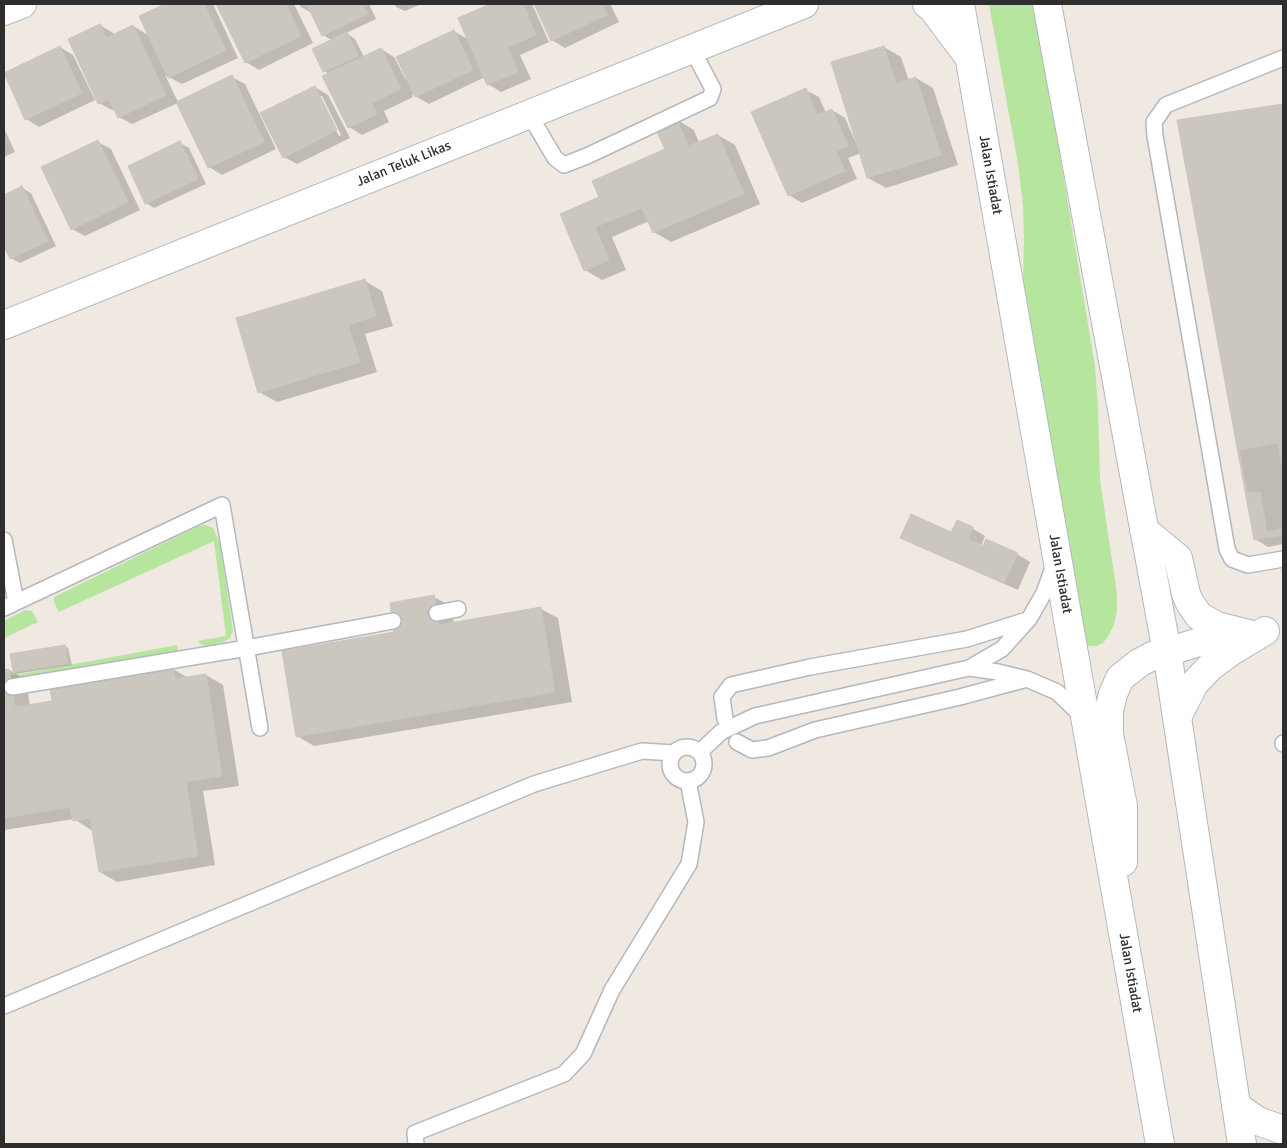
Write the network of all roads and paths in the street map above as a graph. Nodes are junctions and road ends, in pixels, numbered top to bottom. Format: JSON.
{"nodes":[{"id":1,"x":22,"y":4,"type":"edge"},
{"id":2,"x":804,"y":4,"type":"edge"},
{"id":3,"x":927,"y":4,"type":"edge"},
{"id":4,"x":960,"y":4,"type":"edge"},
{"id":5,"x":1047,"y":4,"type":"edge"},
{"id":6,"x":4,"y":11,"type":"edge"},
{"id":7,"x":692,"y":49,"type":"junction"},
{"id":8,"x":970,"y":58,"type":"junction"},
{"id":9,"x":1283,"y":58,"type":"edge"},
{"id":10,"x":529,"y":114,"type":"junction"},
{"id":11,"x":4,"y":325,"type":"edge"},
{"id":12,"x":1144,"y":530,"type":"junction"},
{"id":13,"x":4,"y":540,"type":"edge"},
{"id":14,"x":1057,"y":558,"type":"junction"},
{"id":15,"x":1283,"y":559,"type":"edge"},
{"id":16,"x":10,"y":605,"type":"edge"},
{"id":17,"x":458,"y":609,"type":"dead end"},
{"id":18,"x":437,"y":613,"type":"dead end"},
{"id":19,"x":1029,"y":619,"type":"junction"},
{"id":20,"x":393,"y":621,"type":"dead end"},
{"id":21,"x":1266,"y":631,"type":"edge"},
{"id":22,"x":247,"y":648,"type":"junction"},
{"id":23,"x":1167,"y":652,"type":"junction"},
{"id":24,"x":969,"y":668,"type":"junction"},
{"id":25,"x":1027,"y":679,"type":"junction"},
{"id":26,"x":12,"y":687,"type":"dead end"},
{"id":27,"x":1177,"y":717,"type":"junction"},
{"id":28,"x":725,"y":719,"type":"dead end"},
{"id":29,"x":1086,"y":720,"type":"junction"},
{"id":30,"x":260,"y":728,"type":"dead end"},
{"id":31,"x":737,"y":742,"type":"dead end"},
{"id":32,"x":700,"y":752,"type":"junction"},
{"id":33,"x":674,"y":753,"type":"junction"},
{"id":34,"x":688,"y":781,"type":"junction"},
{"id":35,"x":1123,"y":936,"type":"junction"},
{"id":36,"x":4,"y":1006,"type":"edge"},
{"id":37,"x":1236,"y":1106,"type":"junction"},
{"id":38,"x":1283,"y":1130,"type":"edge"},
{"id":39,"x":416,"y":1144,"type":"edge"},
{"id":40,"x":1160,"y":1144,"type":"edge"},
{"id":41,"x":1242,"y":1144,"type":"edge"}],
"edges":[{"from":1,"to":6,"type":"main road"},
{"from":2,"to":7,"type":"main road","name":"Jalan Teluk Likas"},
{"from":3,"to":8,"type":"main road"},
{"from":4,"to":8,"type":"main road","name":"Jalan Istiadat"},
{"from":5,"to":12,"type":"main road"},
{"from":7,"to":10,"type":"main road","name":"Jalan Teluk Likas"},
{"from":7,"to":10,"type":"lane"},
{"from":8,"to":14,"type":"main road","name":"Jalan Istiadat"},
{"from":9,"to":15,"type":"lane"},
{"from":10,"to":11,"type":"main road","name":"Jalan Teluk Likas"},
{"from":12,"to":21,"type":"main road"},
{"from":12,"to":23,"type":"main road"},
{"from":13,"to":16,"type":"lane"},
{"from":14,"to":19,"type":"lane"},
{"from":14,"to":29,"type":"main road","name":"Jalan Istiadat"},
{"from":16,"to":22,"type":"lane"},
{"from":17,"to":18,"type":"lane"},
{"from":19,"to":24,"type":"lane"},
{"from":19,"to":28,"type":"lane"},
{"from":20,"to":22,"type":"lane"},
{"from":21,"to":23,"type":"main road"},
{"from":21,"to":27,"type":"main road"},
{"from":22,"to":26,"type":"lane"},
{"from":22,"to":30,"type":"lane"},
{"from":23,"to":27,"type":"main road"},
{"from":23,"to":35,"type":"main road"},
{"from":24,"to":25,"type":"lane"},
{"from":24,"to":32,"type":"lane"},
{"from":25,"to":29,"type":"lane"},
{"from":25,"to":31,"type":"lane"},
{"from":27,"to":37,"type":"main road"},
{"from":29,"to":35,"type":"main road","name":"Jalan Istiadat"},
{"from":32,"to":33,"type":"lane"},
{"from":32,"to":34,"type":"lane"},
{"from":33,"to":34,"type":"lane"},
{"from":33,"to":36,"type":"lane"},
{"from":34,"to":39,"type":"lane"},
{"from":35,"to":40,"type":"main road","name":"Jalan Istiadat"},
{"from":37,"to":38,"type":"main road"},
{"from":37,"to":41,"type":"main road"}]}
